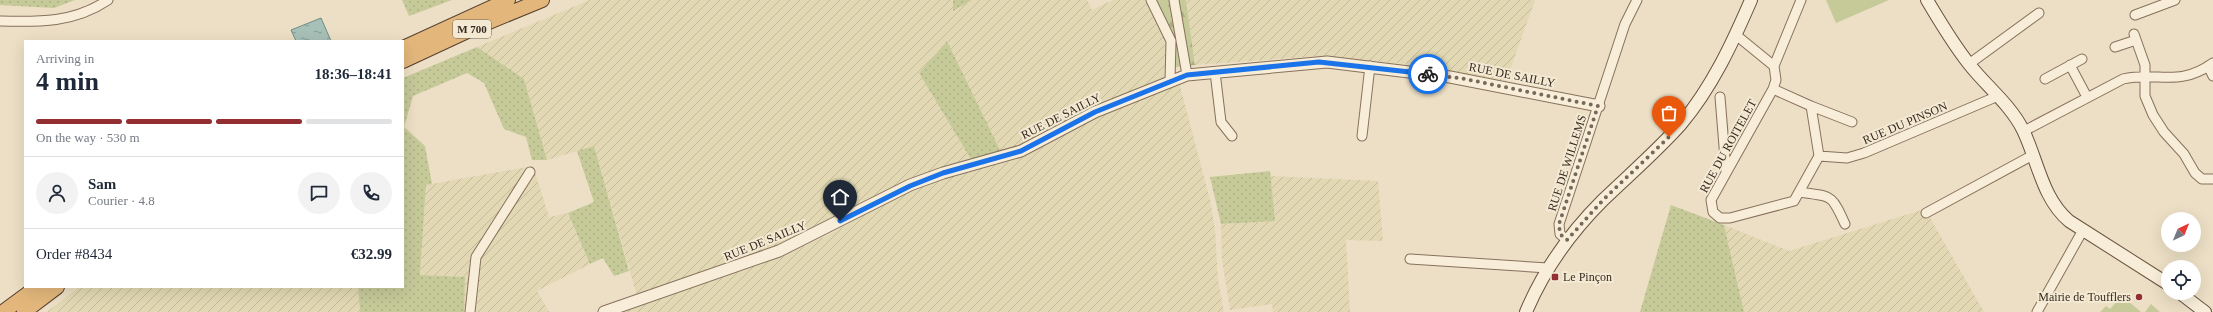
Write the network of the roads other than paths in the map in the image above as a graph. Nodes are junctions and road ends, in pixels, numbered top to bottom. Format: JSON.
{"nodes":[{"id":1,"x":108,"y":0,"type":"edge"},
{"id":2,"x":508,"y":0,"type":"edge"},
{"id":3,"x":542,"y":0,"type":"edge"},
{"id":4,"x":1151,"y":0,"type":"edge"},
{"id":5,"x":1174,"y":0,"type":"edge"},
{"id":6,"x":1637,"y":0,"type":"edge"},
{"id":7,"x":1751,"y":0,"type":"edge"},
{"id":8,"x":1801,"y":0,"type":"edge"},
{"id":9,"x":1927,"y":0,"type":"edge"},
{"id":10,"x":2175,"y":0,"type":"edge"},
{"id":11,"x":2039,"y":14,"type":"dead end"},
{"id":12,"x":2135,"y":15,"type":"dead end"},
{"id":13,"x":0,"y":21,"type":"edge"},
{"id":14,"x":1736,"y":36,"type":"junction"},
{"id":15,"x":2115,"y":47,"type":"dead end"},
{"id":16,"x":404,"y":48,"type":"edge"},
{"id":17,"x":2082,"y":59,"type":"dead end"},
{"id":18,"x":404,"y":61,"type":"edge"},
{"id":19,"x":1969,"y":64,"type":"junction"},
{"id":20,"x":2211,"y":64,"type":"edge"},
{"id":21,"x":2070,"y":65,"type":"junction"},
{"id":22,"x":1370,"y":66,"type":"junction"},
{"id":23,"x":1774,"y":66,"type":"junction"},
{"id":24,"x":1215,"y":72,"type":"junction"},
{"id":25,"x":1187,"y":75,"type":"junction"},
{"id":26,"x":2213,"y":76,"type":"edge"},
{"id":27,"x":2146,"y":77,"type":"junction"},
{"id":28,"x":2044,"y":79,"type":"dead end"},
{"id":29,"x":1170,"y":80,"type":"junction"},
{"id":30,"x":1774,"y":89,"type":"junction"},
{"id":31,"x":1998,"y":96,"type":"junction"},
{"id":32,"x":1720,"y":97,"type":"dead end"},
{"id":33,"x":2087,"y":97,"type":"junction"},
{"id":34,"x":1598,"y":106,"type":"junction"},
{"id":35,"x":1811,"y":106,"type":"junction"},
{"id":36,"x":1852,"y":122,"type":"dead end"},
{"id":37,"x":2024,"y":131,"type":"junction"},
{"id":38,"x":1232,"y":136,"type":"dead end"},
{"id":39,"x":1362,"y":136,"type":"dead end"},
{"id":40,"x":2033,"y":155,"type":"junction"},
{"id":41,"x":1819,"y":156,"type":"junction"},
{"id":42,"x":1726,"y":171,"type":"junction"},
{"id":43,"x":530,"y":172,"type":"dead end"},
{"id":44,"x":2213,"y":179,"type":"edge"},
{"id":45,"x":1800,"y":192,"type":"junction"},
{"id":46,"x":1926,"y":213,"type":"dead end"},
{"id":47,"x":1845,"y":224,"type":"dead end"},
{"id":48,"x":2083,"y":230,"type":"junction"},
{"id":49,"x":1567,"y":240,"type":"junction"},
{"id":50,"x":1410,"y":259,"type":"dead end"},
{"id":51,"x":1548,"y":268,"type":"junction"},
{"id":52,"x":2161,"y":280,"type":"edge"},
{"id":53,"x":37,"y":288,"type":"edge"},
{"id":54,"x":56,"y":288,"type":"edge"},
{"id":55,"x":2189,"y":300,"type":"edge"},
{"id":56,"x":3,"y":312,"type":"edge"},
{"id":57,"x":24,"y":312,"type":"edge"},
{"id":58,"x":470,"y":312,"type":"edge"},
{"id":59,"x":604,"y":312,"type":"edge"},
{"id":60,"x":1526,"y":312,"type":"edge"},
{"id":61,"x":2037,"y":312,"type":"edge"},
{"id":62,"x":2205,"y":312,"type":"edge"}],
"edges":[{"from":1,"to":13,"type":"street"},
{"from":2,"to":16,"type":"highway","number":"M 700"},
{"from":3,"to":18,"type":"highway","number":"M 700"},
{"from":4,"to":29,"type":"street"},
{"from":5,"to":25,"type":"street"},
{"from":6,"to":34,"type":"street","name":"RUE DE WILLEMS"},
{"from":7,"to":14,"type":"main road"},
{"from":8,"to":23,"type":"street","name":"RUE DU ROITELET"},
{"from":9,"to":19,"type":"main road"},
{"from":10,"to":12,"type":"street"},
{"from":11,"to":19,"type":"street"},
{"from":14,"to":23,"type":"street"},
{"from":14,"to":49,"type":"main road"},
{"from":15,"to":27,"type":"street"},
{"from":17,"to":21,"type":"street"},
{"from":19,"to":31,"type":"main road"},
{"from":20,"to":26,"type":"street"},
{"from":20,"to":27,"type":"street"},
{"from":21,"to":28,"type":"street"},
{"from":21,"to":33,"type":"street"},
{"from":22,"to":24,"type":"street","name":"RUE DE SAILLY"},
{"from":22,"to":34,"type":"street","name":"RUE DE SAILLY"},
{"from":22,"to":39,"type":"street"},
{"from":23,"to":30,"type":"street","name":"RUE DU ROITELET"},
{"from":24,"to":25,"type":"street","name":"RUE DE SAILLY"},
{"from":24,"to":38,"type":"street"},
{"from":25,"to":29,"type":"street","name":"RUE DE SAILLY"},
{"from":27,"to":33,"type":"street"},
{"from":27,"to":44,"type":"street"},
{"from":29,"to":59,"type":"street","name":"RUE DE SAILLY"},
{"from":30,"to":35,"type":"street","name":"RUE DU PINSON"},
{"from":30,"to":42,"type":"street","name":"RUE DU ROITELET"},
{"from":31,"to":37,"type":"main road"},
{"from":31,"to":41,"type":"street","name":"RUE DU PINSON"},
{"from":32,"to":42,"type":"street"},
{"from":33,"to":37,"type":"street"},
{"from":34,"to":49,"type":"street","name":"RUE DE WILLEMS"},
{"from":35,"to":36,"type":"street","name":"RUE DU PINSON"},
{"from":35,"to":41,"type":"street"},
{"from":37,"to":40,"type":"main road"},
{"from":40,"to":46,"type":"street"},
{"from":40,"to":48,"type":"main road"},
{"from":41,"to":45,"type":"street"},
{"from":42,"to":45,"type":"street","name":"RUE DU ROITELET"},
{"from":43,"to":58,"type":"street"},
{"from":45,"to":47,"type":"street"},
{"from":48,"to":52,"type":"main road"},
{"from":48,"to":61,"type":"street"},
{"from":49,"to":51,"type":"main road"},
{"from":50,"to":51,"type":"street"},
{"from":51,"to":60,"type":"main road"},
{"from":53,"to":56,"type":"highway"},
{"from":54,"to":57,"type":"highway"},
{"from":55,"to":62,"type":"main road"}]}
